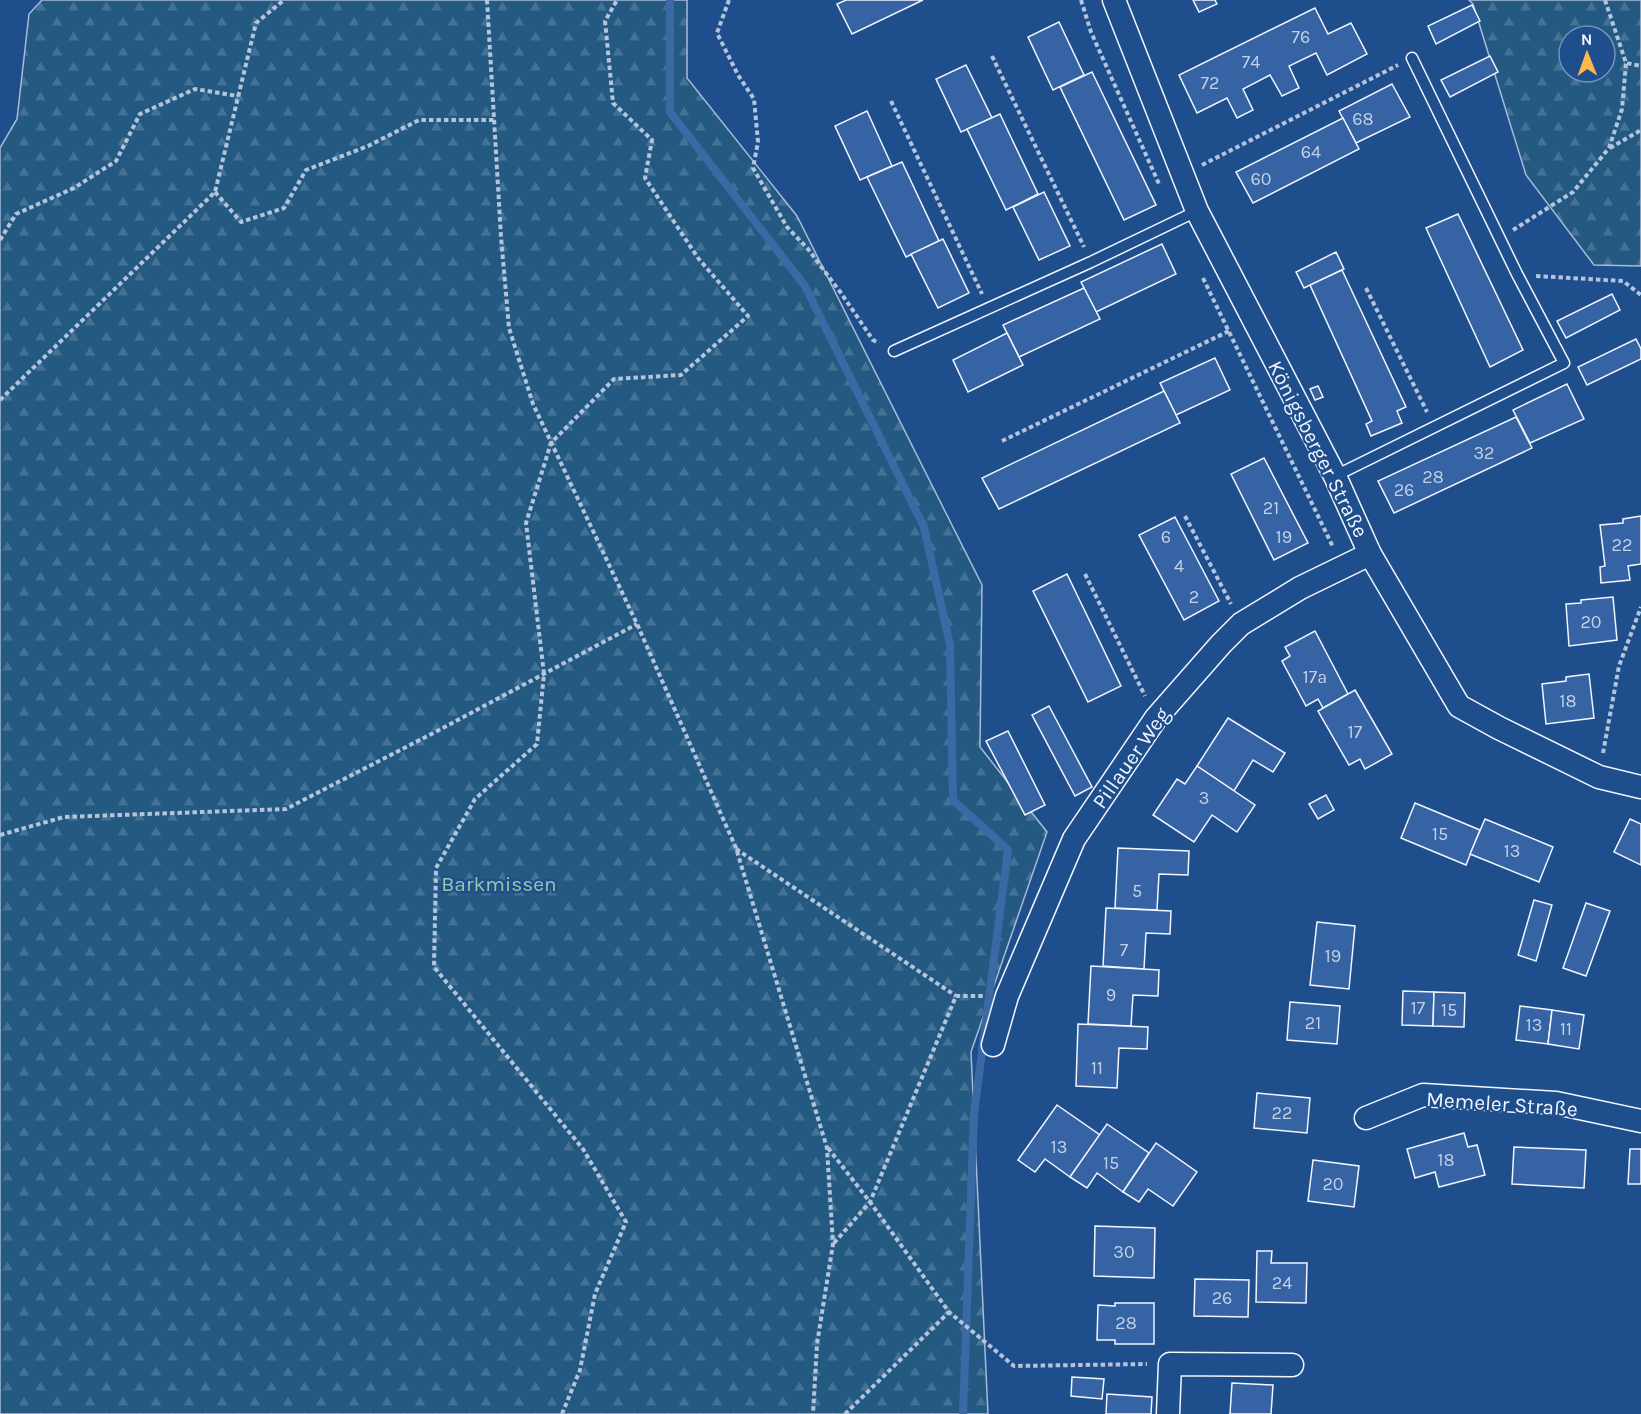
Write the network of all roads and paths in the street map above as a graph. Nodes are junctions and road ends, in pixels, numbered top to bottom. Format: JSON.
{"nodes":[{"id":1,"x":284,"y":0,"type":"edge"},
{"id":2,"x":488,"y":0,"type":"edge"},
{"id":3,"x":616,"y":0,"type":"edge"},
{"id":4,"x":729,"y":0,"type":"edge"},
{"id":5,"x":1114,"y":0,"type":"edge"},
{"id":6,"x":1605,"y":0,"type":"edge"},
{"id":7,"x":992,"y":56,"type":"dead end"},
{"id":8,"x":1412,"y":58,"type":"joint"},
{"id":9,"x":1626,"y":63,"type":"junction"},
{"id":10,"x":1641,"y":66,"type":"edge"},
{"id":11,"x":238,"y":96,"type":"junction"},
{"id":12,"x":891,"y":101,"type":"dead end"},
{"id":13,"x":495,"y":120,"type":"junction"},
{"id":14,"x":1641,"y":130,"type":"edge"},
{"id":15,"x":1609,"y":148,"type":"junction"},
{"id":16,"x":1183,"y":175,"type":"junction"},
{"id":17,"x":215,"y":192,"type":"junction"},
{"id":18,"x":1197,"y":211,"type":"junction"},
{"id":19,"x":1500,"y":238,"type":"junction"},
{"id":20,"x":0,"y":240,"type":"edge"},
{"id":21,"x":1090,"y":262,"type":"junction"},
{"id":22,"x":1517,"y":274,"type":"junction"},
{"id":23,"x":1366,"y":288,"type":"dead end"},
{"id":24,"x":1641,"y":295,"type":"edge"},
{"id":25,"x":989,"y":308,"type":"junction"},
{"id":26,"x":1229,"y":331,"type":"dead end"},
{"id":27,"x":894,"y":351,"type":"joint"},
{"id":28,"x":0,"y":400,"type":"edge"},
{"id":29,"x":1434,"y":427,"type":"junction"},
{"id":30,"x":1002,"y":441,"type":"dead end"},
{"id":31,"x":551,"y":443,"type":"junction"},
{"id":32,"x":1335,"y":476,"type":"junction"},
{"id":33,"x":1185,"y":516,"type":"dead end"},
{"id":34,"x":1370,"y":554,"type":"junction"},
{"id":35,"x":1085,"y":574,"type":"dead end"},
{"id":36,"x":1641,"y":607,"type":"edge"},
{"id":37,"x":637,"y":624,"type":"junction"},
{"id":38,"x":1241,"y":624,"type":"junction"},
{"id":39,"x":544,"y":674,"type":"junction"},
{"id":40,"x":1156,"y":718,"type":"junction"},
{"id":41,"x":1599,"y":777,"type":"junction"},
{"id":42,"x":1641,"y":787,"type":"edge"},
{"id":43,"x":0,"y":835,"type":"edge"},
{"id":44,"x":736,"y":848,"type":"junction"},
{"id":45,"x":956,"y":996,"type":"junction"},
{"id":46,"x":1007,"y":996,"type":"junction"},
{"id":47,"x":993,"y":1046,"type":"dead end"},
{"id":48,"x":1366,"y":1119,"type":"dead end"},
{"id":49,"x":1641,"y":1121,"type":"edge"},
{"id":50,"x":827,"y":1148,"type":"junction"},
{"id":51,"x":870,"y":1202,"type":"junction"},
{"id":52,"x":833,"y":1244,"type":"junction"},
{"id":53,"x":950,"y":1312,"type":"junction"},
{"id":54,"x":1170,"y":1364,"type":"junction"},
{"id":55,"x":1292,"y":1365,"type":"dead end"},
{"id":56,"x":562,"y":1414,"type":"edge"},
{"id":57,"x":813,"y":1414,"type":"edge"},
{"id":58,"x":845,"y":1414,"type":"edge"},
{"id":59,"x":1168,"y":1414,"type":"edge"}],
"edges":[{"from":1,"to":11,"type":"path"},
{"from":2,"to":13,"type":"path"},
{"from":3,"to":31,"type":"path"},
{"from":4,"to":27,"type":"path"},
{"from":5,"to":16,"type":"street","name":"Königsberger Straße"},
{"from":6,"to":9,"type":"path"},
{"from":7,"to":21,"type":"path"},
{"from":8,"to":16,"type":"path"},
{"from":8,"to":19,"type":"lane"},
{"from":9,"to":10,"type":"path"},
{"from":9,"to":15,"type":"path"},
{"from":11,"to":17,"type":"path"},
{"from":11,"to":20,"type":"path"},
{"from":12,"to":25,"type":"path"},
{"from":13,"to":17,"type":"path"},
{"from":13,"to":31,"type":"path"},
{"from":14,"to":15,"type":"path"},
{"from":15,"to":19,"type":"path"},
{"from":16,"to":18,"type":"street","name":"Königsberger Straße"},
{"from":17,"to":28,"type":"path"},
{"from":18,"to":21,"type":"lane"},
{"from":18,"to":32,"type":"street","name":"Königsberger Straße"},
{"from":19,"to":22,"type":"lane"},
{"from":21,"to":25,"type":"lane"},
{"from":22,"to":24,"type":"path"},
{"from":22,"to":29,"type":"lane"},
{"from":23,"to":29,"type":"path"},
{"from":25,"to":27,"type":"lane"},
{"from":26,"to":30,"type":"path"},
{"from":29,"to":32,"type":"lane"},
{"from":31,"to":37,"type":"path"},
{"from":31,"to":39,"type":"path"},
{"from":32,"to":34,"type":"street","name":"Königsberger Straße"},
{"from":33,"to":38,"type":"path"},
{"from":34,"to":38,"type":"street","name":"Pillauer Weg"},
{"from":34,"to":41,"type":"street","name":"Königsberger Straße"},
{"from":35,"to":40,"type":"path"},
{"from":36,"to":41,"type":"path"},
{"from":37,"to":39,"type":"path"},
{"from":37,"to":44,"type":"path"},
{"from":38,"to":40,"type":"street","name":"Pillauer Weg"},
{"from":39,"to":43,"type":"path"},
{"from":39,"to":56,"type":"path"},
{"from":40,"to":46,"type":"street","name":"Pillauer Weg"},
{"from":41,"to":42,"type":"street","name":"Königsberger Straße"},
{"from":44,"to":45,"type":"path"},
{"from":44,"to":50,"type":"path"},
{"from":45,"to":46,"type":"path"},
{"from":45,"to":51,"type":"path"},
{"from":46,"to":47,"type":"street","name":"Pillauer Weg"},
{"from":48,"to":49,"type":"street","name":"Memeler Straße"},
{"from":50,"to":51,"type":"path"},
{"from":50,"to":52,"type":"path"},
{"from":51,"to":52,"type":"path"},
{"from":51,"to":53,"type":"path"},
{"from":52,"to":57,"type":"path"},
{"from":53,"to":54,"type":"path"},
{"from":53,"to":58,"type":"path"},
{"from":54,"to":55,"type":"street"},
{"from":54,"to":59,"type":"street"}]}
